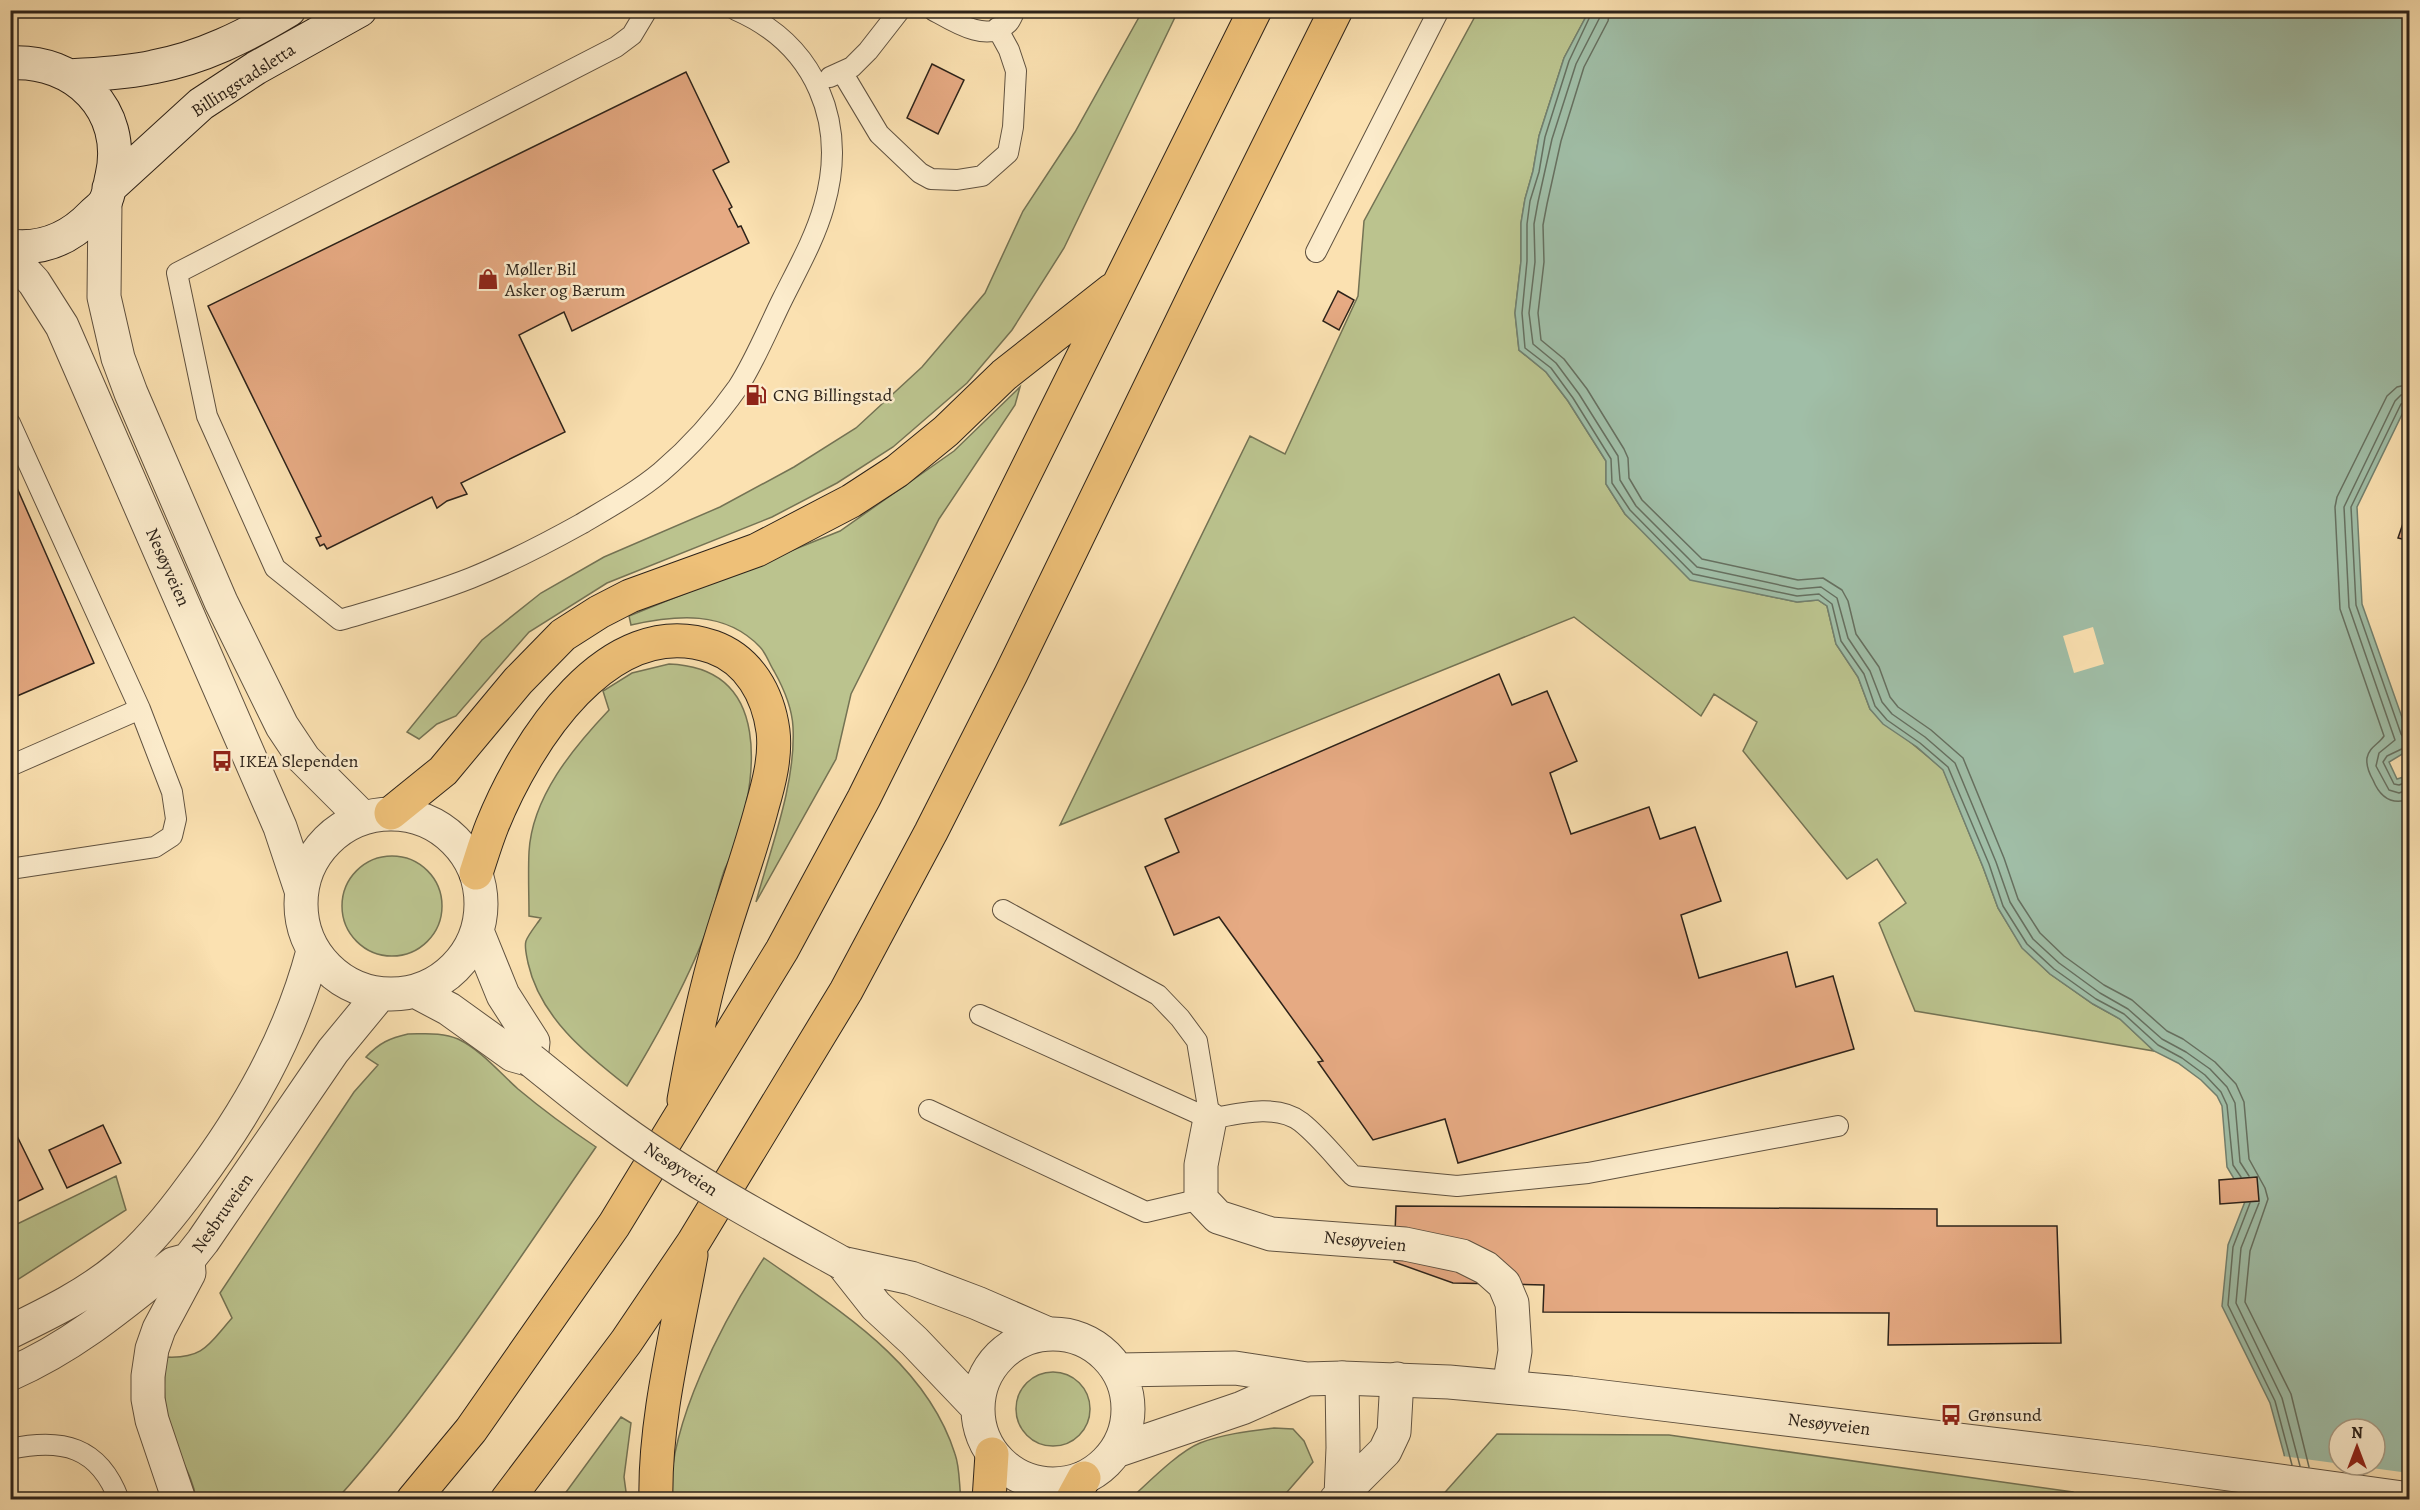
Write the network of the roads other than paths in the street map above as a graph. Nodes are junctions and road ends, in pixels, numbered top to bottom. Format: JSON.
{"nodes":[{"id":1,"x":289,"y":10,"type":"edge"},
{"id":2,"x":360,"y":10,"type":"edge"},
{"id":3,"x":647,"y":10,"type":"edge"},
{"id":4,"x":736,"y":10,"type":"edge"},
{"id":5,"x":900,"y":10,"type":"edge"},
{"id":6,"x":933,"y":10,"type":"edge"},
{"id":7,"x":1015,"y":10,"type":"edge"},
{"id":8,"x":1256,"y":10,"type":"edge"},
{"id":9,"x":1336,"y":10,"type":"edge"},
{"id":10,"x":1439,"y":10,"type":"edge"},
{"id":11,"x":997,"y":28,"type":"junction"},
{"id":12,"x":10,"y":63,"type":"edge"},
{"id":13,"x":842,"y":72,"type":"junction"},
{"id":14,"x":70,"y":76,"type":"junction"},
{"id":15,"x":816,"y":83,"type":"junction"},
{"id":16,"x":107,"y":195,"type":"junction"},
{"id":17,"x":10,"y":246,"type":"edge"},
{"id":18,"x":1316,"y":252,"type":"dead end"},
{"id":19,"x":10,"y":256,"type":"edge"},
{"id":20,"x":1119,"y":284,"type":"junction"},
{"id":21,"x":10,"y":423,"type":"edge"},
{"id":22,"x":140,"y":709,"type":"junction"},
{"id":23,"x":10,"y":766,"type":"edge"},
{"id":24,"x":376,"y":815,"type":"junction"},
{"id":25,"x":10,"y":869,"type":"edge"},
{"id":26,"x":476,"y":873,"type":"junction"},
{"id":27,"x":301,"y":890,"type":"junction"},
{"id":28,"x":1003,"y":910,"type":"dead end"},
{"id":29,"x":477,"y":931,"type":"junction"},
{"id":30,"x":313,"y":951,"type":"junction"},
{"id":31,"x":415,"y":991,"type":"junction"},
{"id":32,"x":380,"y":994,"type":"junction"},
{"id":33,"x":980,"y":1015,"type":"dead end"},
{"id":34,"x":531,"y":1060,"type":"junction"},
{"id":35,"x":929,"y":1110,"type":"dead end"},
{"id":36,"x":681,"y":1118,"type":"junction"},
{"id":37,"x":1210,"y":1119,"type":"junction"},
{"id":38,"x":1838,"y":1126,"type":"dead end"},
{"id":39,"x":1201,"y":1199,"type":"junction"},
{"id":40,"x":693,"y":1243,"type":"junction"},
{"id":41,"x":188,"y":1260,"type":"junction"},
{"id":42,"x":842,"y":1263,"type":"junction"},
{"id":43,"x":10,"y":1332,"type":"edge"},
{"id":44,"x":1046,"y":1333,"type":"junction"},
{"id":45,"x":1119,"y":1370,"type":"junction"},
{"id":46,"x":10,"y":1374,"type":"edge"},
{"id":47,"x":1342,"y":1378,"type":"junction"},
{"id":48,"x":1307,"y":1379,"type":"junction"},
{"id":49,"x":1397,"y":1379,"type":"junction"},
{"id":50,"x":1509,"y":1387,"type":"junction"},
{"id":51,"x":978,"y":1407,"type":"junction"},
{"id":52,"x":10,"y":1449,"type":"edge"},
{"id":53,"x":1116,"y":1450,"type":"junction"},
{"id":54,"x":992,"y":1454,"type":"junction"},
{"id":55,"x":1078,"y":1489,"type":"edge"},
{"id":56,"x":1338,"y":1498,"type":"edge"},
{"id":57,"x":2409,"y":1499,"type":"edge"},
{"id":58,"x":120,"y":1500,"type":"edge"},
{"id":59,"x":179,"y":1500,"type":"edge"},
{"id":60,"x":413,"y":1500,"type":"edge"},
{"id":61,"x":507,"y":1500,"type":"edge"},
{"id":62,"x":656,"y":1500,"type":"edge"},
{"id":63,"x":989,"y":1500,"type":"edge"}],
"edges":[{"from":1,"to":14,"type":"street","name":"Billingstadsletta"},
{"from":2,"to":16,"type":"street","name":"Billingstadsletta"},
{"from":3,"to":15,"type":"lane"},
{"from":4,"to":15,"type":"lane"},
{"from":5,"to":13,"type":"lane"},
{"from":6,"to":11,"type":"lane"},
{"from":7,"to":11,"type":"lane"},
{"from":8,"to":20,"type":"highway"},
{"from":9,"to":40,"type":"highway"},
{"from":10,"to":18,"type":"lane"},
{"from":11,"to":13,"type":"lane"},
{"from":12,"to":14,"type":"street"},
{"from":13,"to":15,"type":"lane"},
{"from":14,"to":16,"type":"street","name":"Nesøyveien"},
{"from":16,"to":17,"type":"street","name":"Billingstadsletta"},
{"from":16,"to":24,"type":"street","name":"Nesøyveien"},
{"from":19,"to":27,"type":"street","name":"Nesøyveien"},
{"from":20,"to":24,"type":"highway"},
{"from":20,"to":36,"type":"highway"},
{"from":21,"to":22,"type":"lane"},
{"from":22,"to":23,"type":"lane"},
{"from":22,"to":25,"type":"lane"},
{"from":24,"to":26,"type":"street"},
{"from":24,"to":27,"type":"street"},
{"from":26,"to":29,"type":"street"},
{"from":26,"to":36,"type":"highway"},
{"from":27,"to":30,"type":"street"},
{"from":28,"to":37,"type":"lane"},
{"from":29,"to":31,"type":"street"},
{"from":29,"to":34,"type":"street"},
{"from":30,"to":32,"type":"street"},
{"from":30,"to":43,"type":"street"},
{"from":31,"to":32,"type":"street"},
{"from":31,"to":34,"type":"street","name":"Nesøyveien"},
{"from":32,"to":41,"type":"street","name":"Nesbruveien"},
{"from":33,"to":37,"type":"lane"},
{"from":34,"to":42,"type":"street","name":"Nesøyveien","bridge":true},
{"from":35,"to":39,"type":"lane"},
{"from":36,"to":60,"type":"highway"},
{"from":37,"to":38,"type":"lane"},
{"from":37,"to":39,"type":"street"},
{"from":39,"to":50,"type":"street","name":"Nesøyveien"},
{"from":40,"to":61,"type":"highway"},
{"from":40,"to":62,"type":"highway"},
{"from":41,"to":46,"type":"street","name":"Nesbruveien"},
{"from":41,"to":59,"type":"street"},
{"from":42,"to":44,"type":"street","name":"Nesøyveien"},
{"from":42,"to":51,"type":"street","name":"Nesøyveien"},
{"from":44,"to":45,"type":"street"},
{"from":44,"to":51,"type":"street"},
{"from":45,"to":48,"type":"street","name":"Nesøyveien"},
{"from":45,"to":53,"type":"street"},
{"from":47,"to":48,"type":"street","name":"Nesøyveien"},
{"from":47,"to":49,"type":"street","name":"Nesøyveien"},
{"from":47,"to":56,"type":"street"},
{"from":48,"to":53,"type":"street","name":"Nesøyveien"},
{"from":49,"to":50,"type":"street","name":"Nesøyveien"},
{"from":49,"to":56,"type":"street"},
{"from":50,"to":57,"type":"street","name":"Nesøyveien"},
{"from":51,"to":54,"type":"street"},
{"from":52,"to":58,"type":"lane"},
{"from":53,"to":55,"type":"street"},
{"from":54,"to":55,"type":"street"},
{"from":54,"to":63,"type":"highway"}]}
